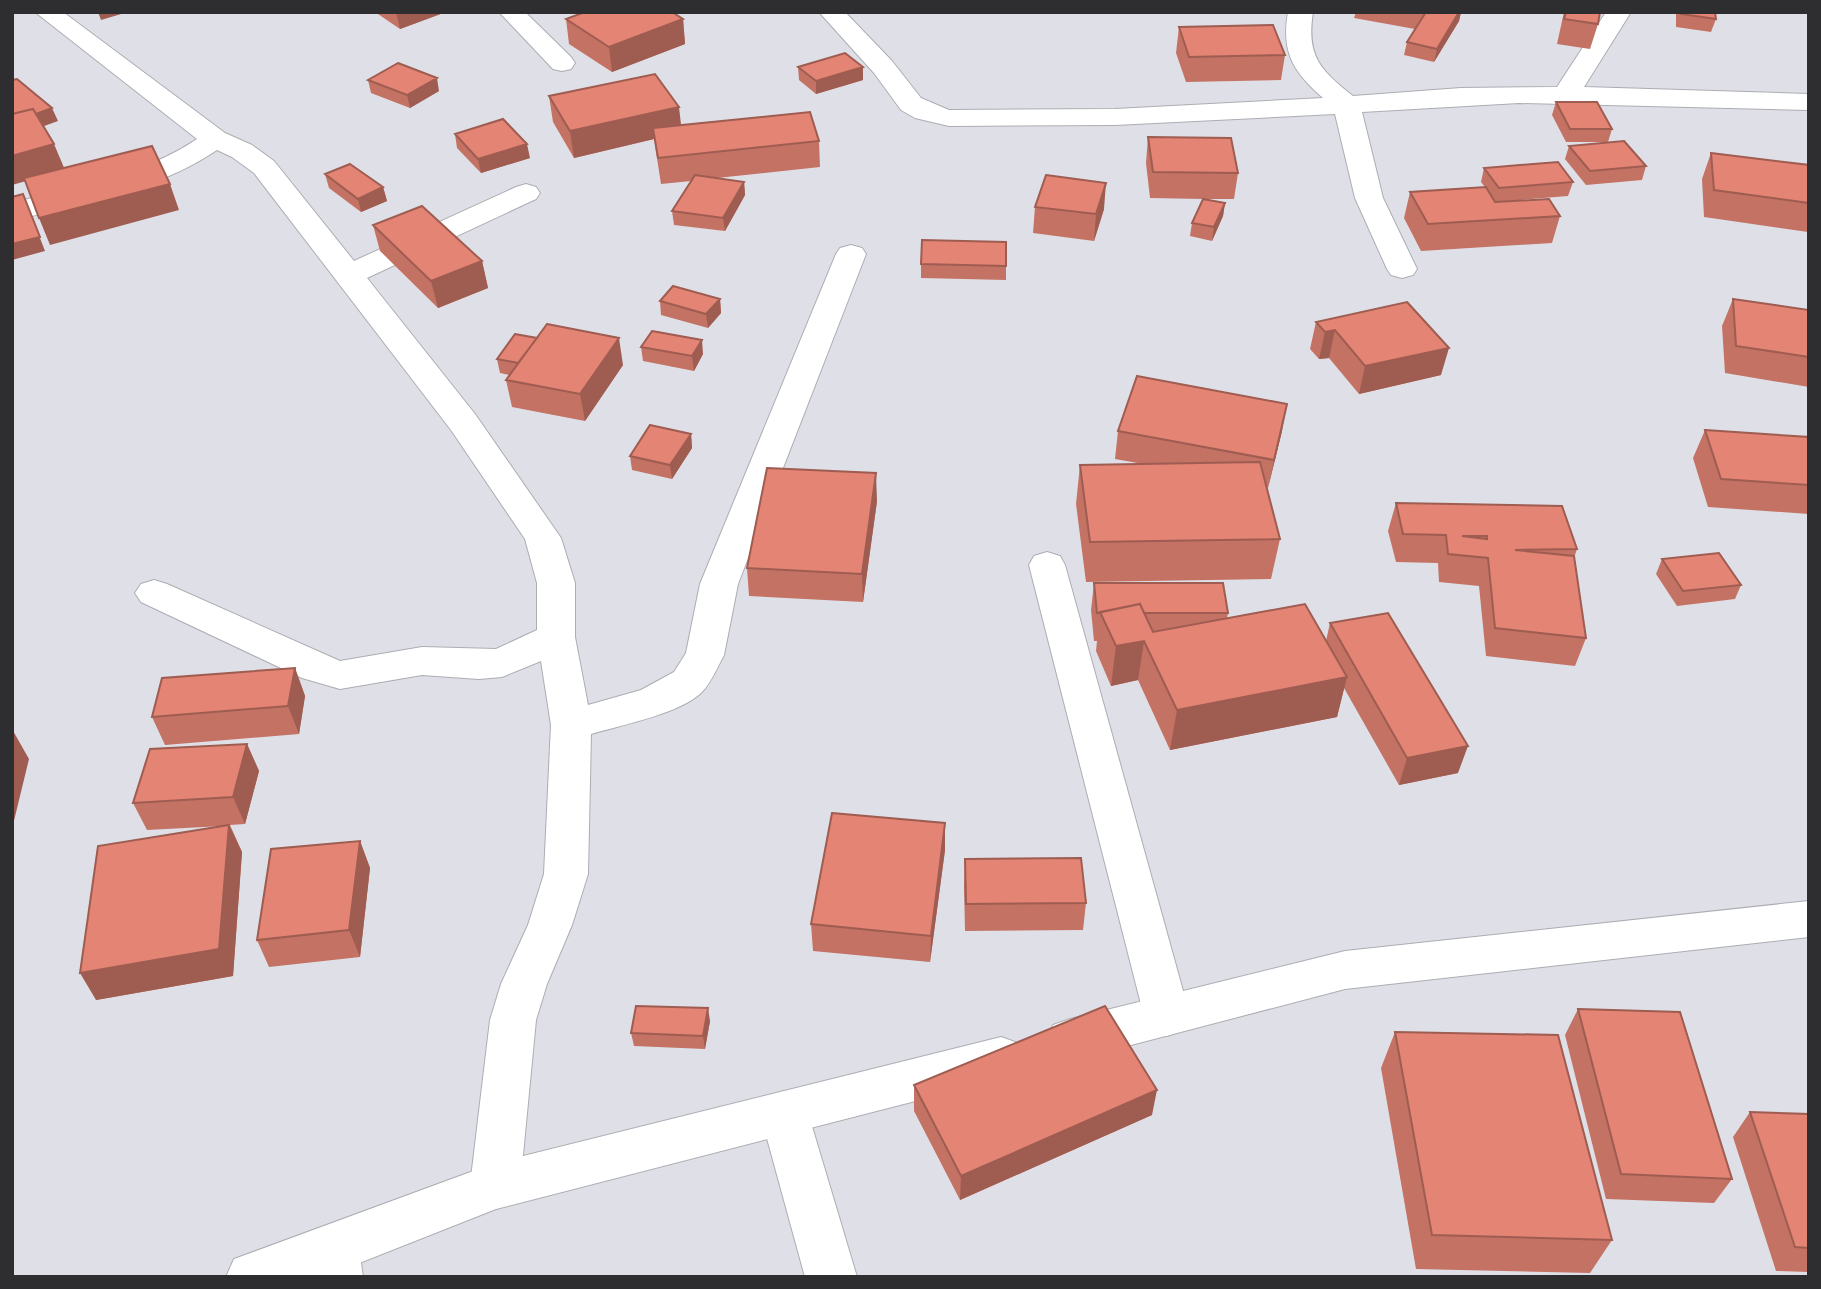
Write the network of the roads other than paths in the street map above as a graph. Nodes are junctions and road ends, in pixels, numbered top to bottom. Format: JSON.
{"nodes":[{"id":1,"x":47,"y":12,"type":"edge"},
{"id":2,"x":511,"y":12,"type":"edge"},
{"id":3,"x":831,"y":12,"type":"edge"},
{"id":4,"x":1301,"y":12,"type":"edge"},
{"id":5,"x":1619,"y":12,"type":"edge"},
{"id":6,"x":562,"y":63,"type":"dead end"},
{"id":7,"x":1565,"y":96,"type":"junction"},
{"id":8,"x":1809,"y":102,"type":"edge"},
{"id":9,"x":1347,"y":105,"type":"junction"},
{"id":10,"x":215,"y":139,"type":"junction"},
{"id":11,"x":526,"y":193,"type":"dead end"},
{"id":12,"x":12,"y":212,"type":"edge"},
{"id":13,"x":851,"y":254,"type":"dead end"},
{"id":14,"x":1402,"y":269,"type":"dead end"},
{"id":15,"x":347,"y":276,"type":"junction"},
{"id":16,"x":1047,"y":565,"type":"dead end"},
{"id":17,"x":154,"y":593,"type":"dead end"},
{"id":18,"x":556,"y":637,"type":"junction"},
{"id":19,"x":570,"y":725,"type":"junction"},
{"id":20,"x":1809,"y":919,"type":"edge"},
{"id":21,"x":1167,"y":1016,"type":"junction"},
{"id":22,"x":784,"y":1113,"type":"junction"},
{"id":23,"x":495,"y":1186,"type":"junction"},
{"id":24,"x":335,"y":1263,"type":"edge"},
{"id":25,"x":252,"y":1277,"type":"edge"},
{"id":26,"x":831,"y":1277,"type":"edge"}],
"edges":[{"from":1,"to":10,"type":"street"},
{"from":2,"to":6,"type":"street"},
{"from":3,"to":9,"type":"street"},
{"from":4,"to":9,"type":"street"},
{"from":5,"to":7,"type":"street"},
{"from":7,"to":8,"type":"street"},
{"from":7,"to":9,"type":"street"},
{"from":9,"to":14,"type":"street"},
{"from":10,"to":12,"type":"street"},
{"from":10,"to":15,"type":"street"},
{"from":11,"to":15,"type":"street"},
{"from":13,"to":19,"type":"street"},
{"from":15,"to":18,"type":"street"},
{"from":16,"to":21,"type":"street"},
{"from":17,"to":18,"type":"street"},
{"from":18,"to":19,"type":"street"},
{"from":19,"to":23,"type":"street"},
{"from":20,"to":21,"type":"street"},
{"from":21,"to":22,"type":"street"},
{"from":22,"to":23,"type":"street"},
{"from":22,"to":26,"type":"street"},
{"from":23,"to":24,"type":"street"},
{"from":24,"to":25,"type":"street"}]}
